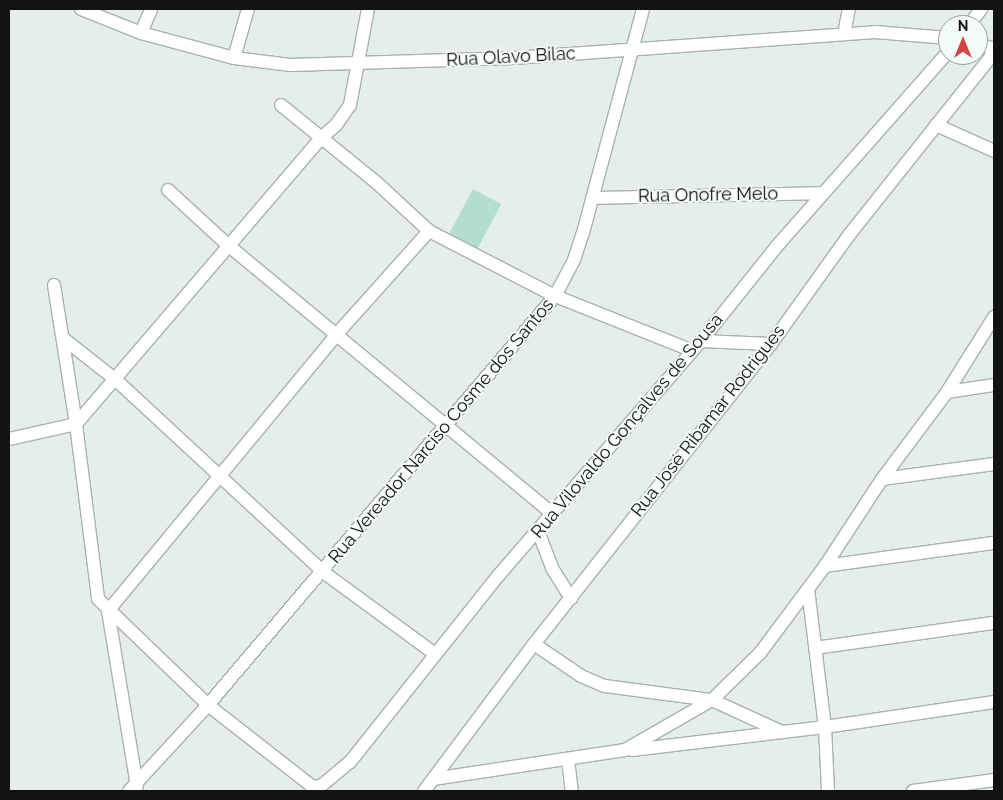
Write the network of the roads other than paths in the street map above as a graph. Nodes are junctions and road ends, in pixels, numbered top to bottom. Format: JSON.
{"nodes":[{"id":1,"x":81,"y":9,"type":"edge"},
{"id":2,"x":151,"y":9,"type":"edge"},
{"id":3,"x":248,"y":9,"type":"edge"},
{"id":4,"x":368,"y":9,"type":"edge"},
{"id":5,"x":643,"y":9,"type":"edge"},
{"id":6,"x":849,"y":9,"type":"edge"},
{"id":7,"x":142,"y":33,"type":"junction"},
{"id":8,"x":844,"y":34,"type":"junction"},
{"id":9,"x":938,"y":37,"type":"edge"},
{"id":10,"x":632,"y":49,"type":"junction"},
{"id":11,"x":994,"y":53,"type":"edge"},
{"id":12,"x":234,"y":58,"type":"junction"},
{"id":13,"x":938,"y":63,"type":"edge"},
{"id":14,"x":355,"y":65,"type":"junction"},
{"id":15,"x":281,"y":105,"type":"dead end"},
{"id":16,"x":936,"y":125,"type":"junction"},
{"id":17,"x":321,"y":138,"type":"junction"},
{"id":18,"x":994,"y":150,"type":"edge"},
{"id":19,"x":168,"y":190,"type":"dead end"},
{"id":20,"x":823,"y":193,"type":"junction"},
{"id":21,"x":592,"y":198,"type":"junction"},
{"id":22,"x":429,"y":231,"type":"junction"},
{"id":23,"x":229,"y":246,"type":"junction"},
{"id":24,"x":54,"y":285,"type":"dead end"},
{"id":25,"x":555,"y":296,"type":"junction"},
{"id":26,"x":994,"y":317,"type":"edge"},
{"id":27,"x":336,"y":335,"type":"junction"},
{"id":28,"x":64,"y":339,"type":"junction"},
{"id":29,"x":701,"y":341,"type":"junction"},
{"id":30,"x":771,"y":344,"type":"junction"},
{"id":31,"x":691,"y":350,"type":"junction"},
{"id":32,"x":116,"y":380,"type":"junction"},
{"id":33,"x":994,"y":385,"type":"edge"},
{"id":34,"x":947,"y":392,"type":"junction"},
{"id":35,"x":76,"y":424,"type":"junction"},
{"id":36,"x":445,"y":427,"type":"junction"},
{"id":37,"x":9,"y":439,"type":"edge"},
{"id":38,"x":994,"y":464,"type":"edge"},
{"id":39,"x":218,"y":477,"type":"junction"},
{"id":40,"x":882,"y":479,"type":"junction"},
{"id":41,"x":552,"y":514,"type":"junction"},
{"id":42,"x":538,"y":531,"type":"junction"},
{"id":43,"x":994,"y":543,"type":"edge"},
{"id":44,"x":825,"y":566,"type":"junction"},
{"id":45,"x":323,"y":572,"type":"junction"},
{"id":46,"x":808,"y":589,"type":"junction"},
{"id":47,"x":571,"y":598,"type":"junction"},
{"id":48,"x":108,"y":611,"type":"junction"},
{"id":49,"x":994,"y":623,"type":"edge"},
{"id":50,"x":534,"y":644,"type":"junction"},
{"id":51,"x":815,"y":648,"type":"junction"},
{"id":52,"x":435,"y":654,"type":"junction"},
{"id":53,"x":712,"y":700,"type":"junction"},
{"id":54,"x":994,"y":702,"type":"edge"},
{"id":55,"x":208,"y":705,"type":"junction"},
{"id":56,"x":825,"y":727,"type":"junction"},
{"id":57,"x":782,"y":732,"type":"junction"},
{"id":58,"x":625,"y":750,"type":"junction"},
{"id":59,"x":568,"y":760,"type":"junction"},
{"id":60,"x":433,"y":779,"type":"junction"},
{"id":61,"x":994,"y":780,"type":"edge"},
{"id":62,"x":134,"y":788,"type":"edge"},
{"id":63,"x":320,"y":789,"type":"edge"},
{"id":64,"x":424,"y":791,"type":"edge"},
{"id":65,"x":572,"y":791,"type":"edge"},
{"id":66,"x":828,"y":791,"type":"edge"},
{"id":67,"x":913,"y":791,"type":"edge"}],
"edges":[{"from":1,"to":7,"type":"street","name":"Rua Olavo Bilac"},
{"from":2,"to":7,"type":"street"},
{"from":3,"to":12,"type":"street"},
{"from":4,"to":14,"type":"street"},
{"from":5,"to":10,"type":"street","name":"Rua Vereador Narciso Cosme dos Santos"},
{"from":6,"to":8,"type":"street"},
{"from":7,"to":12,"type":"street","name":"Rua Olavo Bilac"},
{"from":8,"to":9,"type":"street","name":"Rua Olavo Bilac"},
{"from":8,"to":10,"type":"street","name":"Rua Olavo Bilac"},
{"from":10,"to":14,"type":"street","name":"Rua Olavo Bilac"},
{"from":10,"to":21,"type":"street","name":"Rua Vereador Narciso Cosme dos Santos"},
{"from":11,"to":16,"type":"street","name":"Rua José Ribamar Rodrigues"},
{"from":12,"to":14,"type":"street","name":"Rua Olavo Bilac"},
{"from":13,"to":20,"type":"street","name":"Rua Vilovaldo Gonçalves de Sousa"},
{"from":14,"to":17,"type":"street"},
{"from":15,"to":17,"type":"street"},
{"from":16,"to":18,"type":"street"},
{"from":16,"to":30,"type":"street","name":"Rua José Ribamar Rodrigues"},
{"from":17,"to":22,"type":"street"},
{"from":17,"to":23,"type":"street"},
{"from":19,"to":23,"type":"street"},
{"from":20,"to":21,"type":"street","name":"Rua Onofre Melo"},
{"from":20,"to":29,"type":"street","name":"Rua Vilovaldo Gonçalves de Sousa"},
{"from":21,"to":25,"type":"street","name":"Rua Vereador Narciso Cosme dos Santos"},
{"from":22,"to":25,"type":"street"},
{"from":22,"to":27,"type":"street"},
{"from":23,"to":27,"type":"street"},
{"from":23,"to":32,"type":"street"},
{"from":24,"to":28,"type":"street"},
{"from":25,"to":31,"type":"street"},
{"from":25,"to":36,"type":"street","name":"Rua Vereador Narciso Cosme dos Santos"},
{"from":26,"to":34,"type":"street"},
{"from":27,"to":36,"type":"street"},
{"from":27,"to":39,"type":"street"},
{"from":28,"to":32,"type":"street"},
{"from":28,"to":35,"type":"street"},
{"from":29,"to":30,"type":"street"},
{"from":29,"to":31,"type":"street","name":"Rua Vilovaldo Gonçalves de Sousa"},
{"from":30,"to":47,"type":"street","name":"Rua José Ribamar Rodrigues"},
{"from":31,"to":41,"type":"street","name":"Rua Vilovaldo Gonçalves de Sousa"},
{"from":32,"to":35,"type":"street"},
{"from":32,"to":39,"type":"street"},
{"from":33,"to":34,"type":"street"},
{"from":34,"to":40,"type":"street"},
{"from":35,"to":37,"type":"street"},
{"from":35,"to":48,"type":"street"},
{"from":36,"to":41,"type":"street"},
{"from":36,"to":45,"type":"street","name":"Rua Vereador Narciso Cosme dos Santos"},
{"from":38,"to":40,"type":"street"},
{"from":39,"to":45,"type":"street"},
{"from":39,"to":48,"type":"street"},
{"from":40,"to":44,"type":"street"},
{"from":41,"to":42,"type":"street","name":"Rua Vilovaldo Gonçalves de Sousa"},
{"from":42,"to":47,"type":"street"},
{"from":42,"to":52,"type":"street","name":"Rua Vilovaldo Gonçalves de Sousa"},
{"from":43,"to":44,"type":"street"},
{"from":44,"to":46,"type":"street"},
{"from":45,"to":52,"type":"street"},
{"from":45,"to":55,"type":"street","name":"Rua Vereador Narciso Cosme dos Santos"},
{"from":46,"to":51,"type":"street"},
{"from":46,"to":53,"type":"street"},
{"from":47,"to":50,"type":"street","name":"Rua José Ribamar Rodrigues"},
{"from":48,"to":55,"type":"street","name":"Rua Vilovaldo Gonçalves de Sousa"},
{"from":48,"to":62,"type":"street"},
{"from":49,"to":51,"type":"street"},
{"from":50,"to":53,"type":"street"},
{"from":50,"to":60,"type":"street","name":"Rua José Ribamar Rodrigues"},
{"from":51,"to":56,"type":"street"},
{"from":52,"to":63,"type":"street","name":"Rua Vilovaldo Gonçalves de Sousa"},
{"from":53,"to":57,"type":"street"},
{"from":53,"to":58,"type":"street"},
{"from":54,"to":56,"type":"street"},
{"from":55,"to":62,"type":"street","name":"Rua Vereador Narciso Cosme dos Santos"},
{"from":55,"to":63,"type":"street","name":"Rua Vilovaldo Gonçalves de Sousa"},
{"from":56,"to":57,"type":"street"},
{"from":56,"to":66,"type":"street"},
{"from":57,"to":58,"type":"street"},
{"from":58,"to":59,"type":"street"},
{"from":59,"to":60,"type":"street"},
{"from":59,"to":65,"type":"street"},
{"from":60,"to":64,"type":"street","name":"Rua José Ribamar Rodrigues"},
{"from":61,"to":67,"type":"street"}]}
